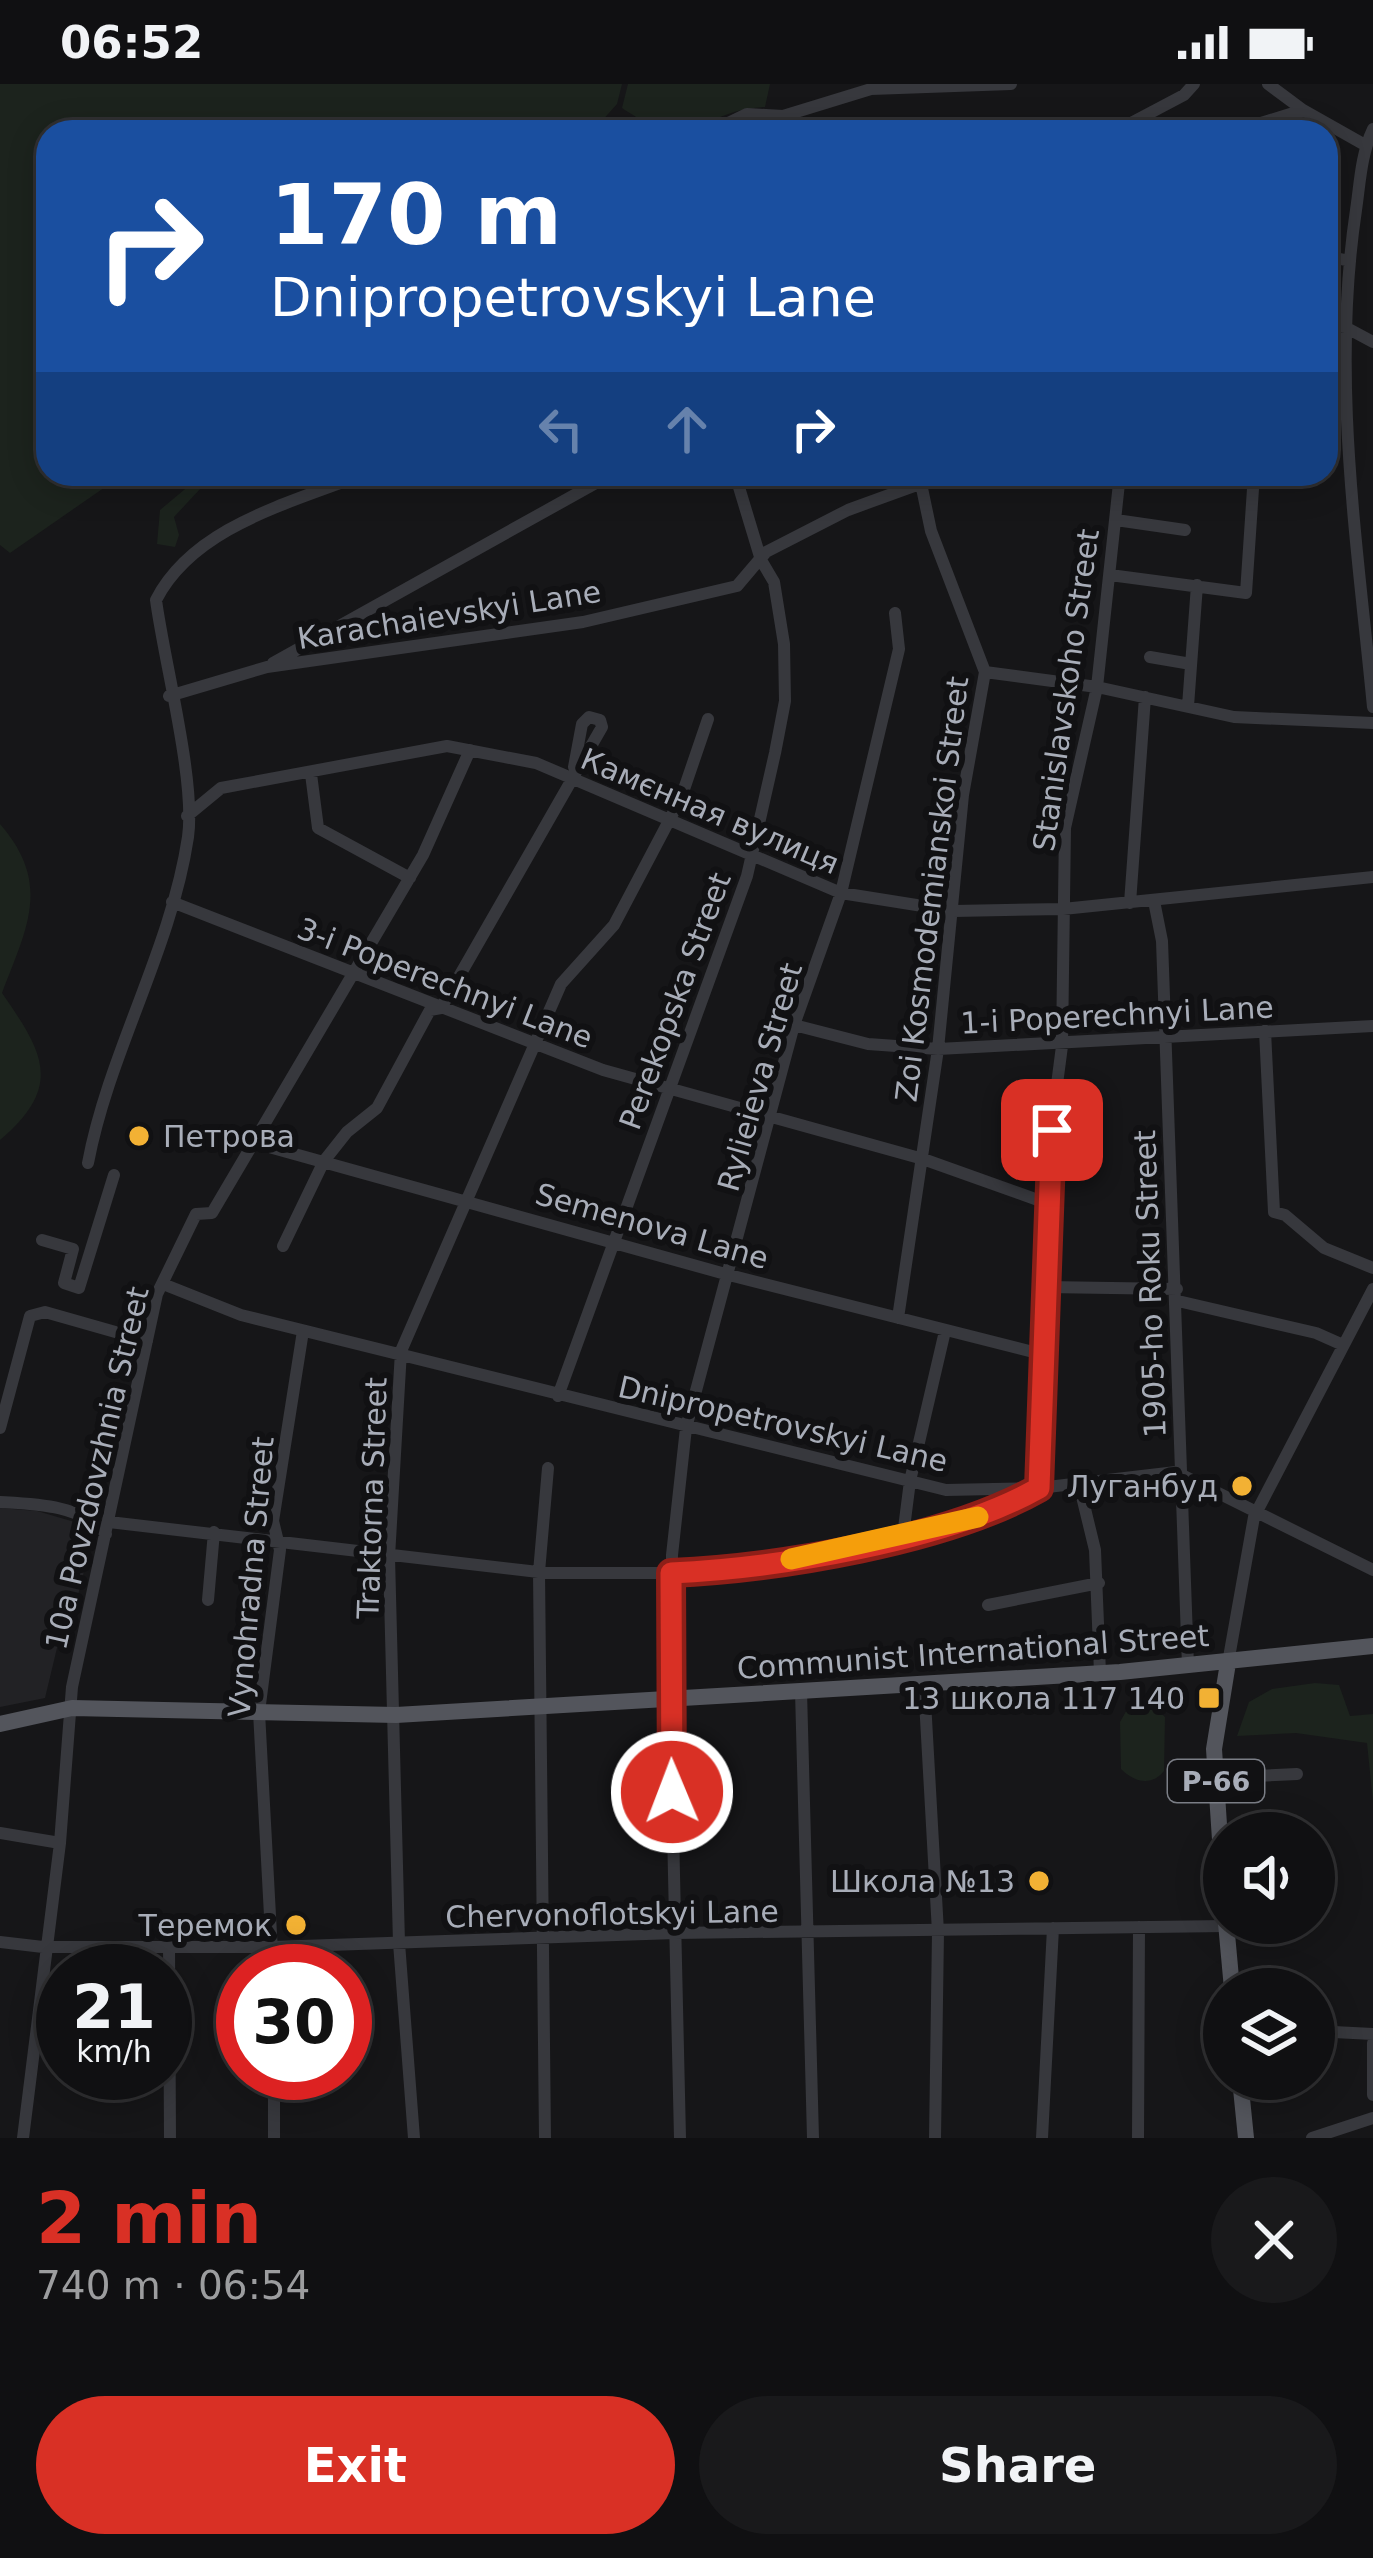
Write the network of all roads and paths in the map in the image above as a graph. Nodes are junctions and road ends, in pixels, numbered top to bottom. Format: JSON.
{"nodes":[{"id":1,"x":1011,"y":84,"type":"edge"},
{"id":2,"x":1194,"y":84,"type":"edge"},
{"id":3,"x":1268,"y":84,"type":"edge"},
{"id":4,"x":1303,"y":110,"type":"junction"},
{"id":5,"x":728,"y":120,"type":"edge"},
{"id":6,"x":1137,"y":120,"type":"edge"},
{"id":7,"x":1271,"y":120,"type":"edge"},
{"id":8,"x":1321,"y":120,"type":"edge"},
{"id":9,"x":1373,"y":129,"type":"edge"},
{"id":10,"x":1338,"y":130,"type":"edge"},
{"id":11,"x":1365,"y":145,"type":"junction"},
{"id":12,"x":1368,"y":165,"type":"edge"},
{"id":13,"x":1338,"y":258,"type":"edge"},
{"id":14,"x":1351,"y":260,"type":"junction"},
{"id":15,"x":1338,"y":326,"type":"edge"},
{"id":16,"x":1345,"y":327,"type":"junction"},
{"id":17,"x":1373,"y":341,"type":"edge"},
{"id":18,"x":336,"y":486,"type":"edge"},
{"id":19,"x":591,"y":486,"type":"edge"},
{"id":20,"x":739,"y":486,"type":"edge"},
{"id":21,"x":901,"y":486,"type":"edge"},
{"id":22,"x":923,"y":486,"type":"edge"},
{"id":23,"x":1119,"y":486,"type":"edge"},
{"id":24,"x":1253,"y":486,"type":"edge"},
{"id":25,"x":1116,"y":520,"type":"junction"},
{"id":26,"x":1185,"y":530,"type":"dead end"},
{"id":27,"x":761,"y":560,"type":"junction"},
{"id":28,"x":1110,"y":575,"type":"junction"},
{"id":29,"x":774,"y":581,"type":"junction"},
{"id":30,"x":1197,"y":585,"type":"junction"},
{"id":31,"x":737,"y":586,"type":"junction"},
{"id":32,"x":895,"y":613,"type":"dead end"},
{"id":33,"x":1150,"y":657,"type":"dead end"},
{"id":34,"x":1191,"y":664,"type":"junction"},
{"id":35,"x":267,"y":668,"type":"junction"},
{"id":36,"x":985,"y":672,"type":"junction"},
{"id":37,"x":1097,"y":687,"type":"junction"},
{"id":38,"x":169,"y":696,"type":"junction"},
{"id":39,"x":1144,"y":697,"type":"junction"},
{"id":40,"x":1188,"y":706,"type":"junction"},
{"id":41,"x":1373,"y":707,"type":"edge"},
{"id":42,"x":708,"y":719,"type":"dead end"},
{"id":43,"x":1373,"y":723,"type":"edge"},
{"id":44,"x":470,"y":750,"type":"junction"},
{"id":45,"x":574,"y":773,"type":"junction"},
{"id":46,"x":311,"y":774,"type":"junction"},
{"id":47,"x":187,"y":816,"type":"junction"},
{"id":48,"x":667,"y":818,"type":"junction"},
{"id":49,"x":752,"y":854,"type":"junction"},
{"id":50,"x":1373,"y":877,"type":"edge"},
{"id":51,"x":410,"y":878,"type":"junction"},
{"id":52,"x":841,"y":893,"type":"junction"},
{"id":53,"x":1154,"y":901,"type":"junction"},
{"id":54,"x":172,"y":902,"type":"junction"},
{"id":55,"x":1130,"y":903,"type":"junction"},
{"id":56,"x":1063,"y":909,"type":"junction"},
{"id":57,"x":954,"y":911,"type":"junction"},
{"id":58,"x":350,"y":970,"type":"junction"},
{"id":59,"x":441,"y":1008,"type":"junction"},
{"id":60,"x":794,"y":1025,"type":"junction"},
{"id":61,"x":1373,"y":1026,"type":"edge"},
{"id":62,"x":1265,"y":1031,"type":"junction"},
{"id":63,"x":1164,"y":1036,"type":"junction"},
{"id":64,"x":538,"y":1045,"type":"junction"},
{"id":65,"x":1062,"y":1046,"type":"junction"},
{"id":66,"x":938,"y":1048,"type":"junction"},
{"id":67,"x":669,"y":1088,"type":"junction"},
{"id":68,"x":773,"y":1116,"type":"junction"},
{"id":69,"x":251,"y":1142,"type":"junction"},
{"id":70,"x":923,"y":1159,"type":"junction"},
{"id":71,"x":324,"y":1161,"type":"junction"},
{"id":72,"x":88,"y":1163,"type":"dead end"},
{"id":73,"x":114,"y":1175,"type":"dead end"},
{"id":74,"x":468,"y":1200,"type":"junction"},
{"id":75,"x":1049,"y":1204,"type":"junction"},
{"id":76,"x":42,"y":1240,"type":"dead end"},
{"id":77,"x":611,"y":1243,"type":"junction"},
{"id":78,"x":284,"y":1246,"type":"dead end"},
{"id":79,"x":1373,"y":1268,"type":"edge"},
{"id":80,"x":729,"y":1275,"type":"junction"},
{"id":81,"x":163,"y":1284,"type":"junction"},
{"id":82,"x":1046,"y":1287,"type":"junction"},
{"id":83,"x":1373,"y":1289,"type":"edge"},
{"id":84,"x":1177,"y":1295,"type":"junction"},
{"id":85,"x":898,"y":1318,"type":"junction"},
{"id":86,"x":303,"y":1331,"type":"junction"},
{"id":87,"x":945,"y":1331,"type":"junction"},
{"id":88,"x":147,"y":1341,"type":"junction"},
{"id":89,"x":1343,"y":1345,"type":"junction"},
{"id":90,"x":400,"y":1351,"type":"junction"},
{"id":91,"x":1041,"y":1354,"type":"junction"},
{"id":92,"x":558,"y":1396,"type":"junction"},
{"id":93,"x":0,"y":1428,"type":"edge"},
{"id":94,"x":686,"y":1428,"type":"junction"},
{"id":95,"x":548,"y":1468,"type":"dead end"},
{"id":96,"x":1181,"y":1476,"type":"junction"},
{"id":97,"x":910,"y":1481,"type":"junction"},
{"id":98,"x":1079,"y":1484,"type":"junction"},
{"id":99,"x":1039,"y":1488,"type":"junction"},
{"id":100,"x":0,"y":1502,"type":"edge"},
{"id":101,"x":1258,"y":1509,"type":"junction"},
{"id":102,"x":108,"y":1528,"type":"junction"},
{"id":103,"x":214,"y":1532,"type":"junction"},
{"id":104,"x":903,"y":1536,"type":"junction"},
{"id":105,"x":277,"y":1543,"type":"junction"},
{"id":106,"x":389,"y":1557,"type":"junction"},
{"id":107,"x":1373,"y":1570,"type":"edge"},
{"id":108,"x":539,"y":1572,"type":"junction"},
{"id":109,"x":671,"y":1573,"type":"junction"},
{"id":110,"x":1099,"y":1582,"type":"junction"},
{"id":111,"x":208,"y":1600,"type":"dead end"},
{"id":112,"x":988,"y":1605,"type":"dead end"},
{"id":113,"x":1373,"y":1646,"type":"edge"},
{"id":114,"x":1228,"y":1663,"type":"junction"},
{"id":115,"x":1188,"y":1666,"type":"junction"},
{"id":116,"x":1100,"y":1673,"type":"junction"},
{"id":117,"x":924,"y":1683,"type":"junction"},
{"id":118,"x":801,"y":1691,"type":"junction"},
{"id":119,"x":670,"y":1699,"type":"junction"},
{"id":120,"x":542,"y":1705,"type":"junction"},
{"id":121,"x":72,"y":1708,"type":"junction"},
{"id":122,"x":259,"y":1712,"type":"junction"},
{"id":123,"x":396,"y":1715,"type":"junction"},
{"id":124,"x":0,"y":1724,"type":"edge"},
{"id":125,"x":0,"y":1736,"type":"edge"},
{"id":126,"x":1298,"y":1774,"type":"dead end"},
{"id":127,"x":1216,"y":1778,"type":"junction"},
{"id":128,"x":1218,"y":1812,"type":"edge"},
{"id":129,"x":0,"y":1833,"type":"edge"},
{"id":130,"x":60,"y":1843,"type":"junction"},
{"id":131,"x":1203,"y":1925,"type":"edge"},
{"id":132,"x":1138,"y":1927,"type":"junction"},
{"id":133,"x":1053,"y":1928,"type":"junction"},
{"id":134,"x":938,"y":1932,"type":"junction"},
{"id":135,"x":675,"y":1933,"type":"junction"},
{"id":136,"x":809,"y":1934,"type":"junction"},
{"id":137,"x":541,"y":1939,"type":"junction"},
{"id":138,"x":0,"y":1942,"type":"edge"},
{"id":139,"x":399,"y":1943,"type":"junction"},
{"id":140,"x":43,"y":1944,"type":"edge"},
{"id":141,"x":272,"y":1944,"type":"edge"},
{"id":142,"x":367,"y":1944,"type":"edge"},
{"id":143,"x":36,"y":1946,"type":"edge"},
{"id":144,"x":36,"y":2011,"type":"edge"},
{"id":145,"x":1335,"y":2033,"type":"edge"},
{"id":146,"x":1373,"y":2038,"type":"edge"},
{"id":147,"x":1373,"y":2095,"type":"edge"},
{"id":148,"x":170,"y":2100,"type":"edge"},
{"id":149,"x":274,"y":2100,"type":"edge"},
{"id":150,"x":1242,"y":2100,"type":"edge"},
{"id":151,"x":1373,"y":2118,"type":"edge"},
{"id":152,"x":22,"y":2138,"type":"edge"},
{"id":153,"x":170,"y":2138,"type":"edge"},
{"id":154,"x":274,"y":2138,"type":"edge"},
{"id":155,"x":414,"y":2138,"type":"edge"},
{"id":156,"x":545,"y":2138,"type":"edge"},
{"id":157,"x":680,"y":2138,"type":"edge"},
{"id":158,"x":814,"y":2138,"type":"edge"},
{"id":159,"x":935,"y":2138,"type":"edge"},
{"id":160,"x":1042,"y":2138,"type":"edge"},
{"id":161,"x":1138,"y":2138,"type":"edge"},
{"id":162,"x":1246,"y":2138,"type":"edge"},
{"id":163,"x":1312,"y":2138,"type":"edge"}],
"edges":[{"from":1,"to":5,"type":"street"},
{"from":2,"to":6,"type":"street"},
{"from":3,"to":4,"type":"street"},
{"from":4,"to":7,"type":"street"},
{"from":4,"to":8,"type":"street"},
{"from":9,"to":11,"type":"street"},
{"from":10,"to":11,"type":"street"},
{"from":11,"to":12,"type":"street"},
{"from":12,"to":14,"type":"street"},
{"from":13,"to":14,"type":"street"},
{"from":14,"to":16,"type":"street"},
{"from":15,"to":16,"type":"street"},
{"from":16,"to":17,"type":"street"},
{"from":16,"to":41,"type":"street"},
{"from":18,"to":38,"type":"street"},
{"from":19,"to":35,"type":"street"},
{"from":20,"to":27,"type":"street","name":"Perekopska Street"},
{"from":21,"to":27,"type":"street"},
{"from":22,"to":36,"type":"street","name":"Zoi Kosmodemianskoi Street"},
{"from":23,"to":25,"type":"street","name":"Stanislavskoho Street"},
{"from":24,"to":30,"type":"street"},
{"from":25,"to":26,"type":"street"},
{"from":25,"to":28,"type":"street","name":"Stanislavskoho Street"},
{"from":27,"to":29,"type":"street","name":"Perekopska Street"},
{"from":27,"to":31,"type":"street"},
{"from":28,"to":30,"type":"street"},
{"from":28,"to":37,"type":"street","name":"Stanislavskoho Street"},
{"from":29,"to":31,"type":"street","name":"Karachaievskyi Lane"},
{"from":29,"to":49,"type":"street","name":"Perekopska Street"},
{"from":30,"to":34,"type":"street"},
{"from":31,"to":35,"type":"street","name":"Karachaievskyi Lane"},
{"from":32,"to":52,"type":"street","name":"Rylieieva Street"},
{"from":33,"to":34,"type":"street"},
{"from":34,"to":40,"type":"street"},
{"from":35,"to":38,"type":"street","name":"Karachaievskyi Lane"},
{"from":36,"to":37,"type":"street"},
{"from":36,"to":57,"type":"street","name":"Zoi Kosmodemianskoi Street"},
{"from":37,"to":39,"type":"street"},
{"from":37,"to":56,"type":"street","name":"Stanislavskoho Street"},
{"from":38,"to":47,"type":"street"},
{"from":39,"to":40,"type":"street"},
{"from":39,"to":55,"type":"street"},
{"from":40,"to":43,"type":"street"},
{"from":42,"to":48,"type":"street","name":"Traktorna Street"},
{"from":44,"to":45,"type":"street","name":"Камєнная вулиця"},
{"from":44,"to":46,"type":"street","name":"Камєнная вулиця"},
{"from":44,"to":51,"type":"street","name":"10a Povzdovzhnia Street"},
{"from":45,"to":48,"type":"street","name":"Камєнная вулиця"},
{"from":45,"to":59,"type":"street"},
{"from":46,"to":47,"type":"street","name":"Камєнная вулиця"},
{"from":46,"to":51,"type":"street"},
{"from":47,"to":54,"type":"street"},
{"from":48,"to":49,"type":"street","name":"Камєнная вулиця"},
{"from":48,"to":64,"type":"street","name":"Traktorna Street"},
{"from":49,"to":52,"type":"street","name":"Камєнная вулиця"},
{"from":49,"to":67,"type":"street","name":"Perekopska Street"},
{"from":50,"to":53,"type":"street","name":"Камєнная вулиця"},
{"from":51,"to":58,"type":"street","name":"10a Povzdovzhnia Street"},
{"from":52,"to":57,"type":"street","name":"Камєнная вулиця"},
{"from":52,"to":60,"type":"street","name":"Rylieieva Street"},
{"from":53,"to":55,"type":"street","name":"Камєнная вулиця"},
{"from":53,"to":63,"type":"street","name":"1905-ho Roku Street"},
{"from":54,"to":58,"type":"street","name":"3-i Poperechnyi Lane"},
{"from":54,"to":72,"type":"street"},
{"from":55,"to":56,"type":"street","name":"Камєнная вулиця"},
{"from":56,"to":57,"type":"street","name":"Камєнная вулиця"},
{"from":56,"to":65,"type":"street","name":"Stanislavskoho Street"},
{"from":57,"to":66,"type":"street","name":"Zoi Kosmodemianskoi Street"},
{"from":58,"to":59,"type":"street","name":"3-i Poperechnyi Lane"},
{"from":58,"to":69,"type":"street","name":"10a Povzdovzhnia Street"},
{"from":59,"to":64,"type":"street","name":"3-i Poperechnyi Lane"},
{"from":59,"to":71,"type":"street"},
{"from":60,"to":66,"type":"street","name":"1-i Poperechnyi Lane"},
{"from":60,"to":68,"type":"street","name":"Rylieieva Street"},
{"from":61,"to":62,"type":"street","name":"1-i Poperechnyi Lane"},
{"from":62,"to":63,"type":"street","name":"1-i Poperechnyi Lane"},
{"from":62,"to":79,"type":"street"},
{"from":63,"to":65,"type":"street","name":"1-i Poperechnyi Lane"},
{"from":63,"to":84,"type":"street","name":"1905-ho Roku Street"},
{"from":64,"to":67,"type":"street","name":"3-i Poperechnyi Lane"},
{"from":64,"to":74,"type":"street","name":"Traktorna Street"},
{"from":65,"to":66,"type":"street","name":"1-i Poperechnyi Lane"},
{"from":65,"to":75,"type":"street","name":"Stanislavskoho Street"},
{"from":66,"to":70,"type":"street","name":"Zoi Kosmodemianskoi Street"},
{"from":67,"to":68,"type":"street","name":"3-i Poperechnyi Lane"},
{"from":67,"to":77,"type":"street","name":"Perekopska Street"},
{"from":68,"to":70,"type":"street","name":"3-i Poperechnyi Lane"},
{"from":68,"to":80,"type":"street","name":"Rylieieva Street"},
{"from":69,"to":71,"type":"street","name":"Semenova Lane"},
{"from":69,"to":81,"type":"street","name":"10a Povzdovzhnia Street"},
{"from":70,"to":75,"type":"street","name":"3-i Poperechnyi Lane"},
{"from":70,"to":85,"type":"street","name":"Zoi Kosmodemianskoi Street"},
{"from":71,"to":74,"type":"street","name":"Semenova Lane"},
{"from":71,"to":78,"type":"street"},
{"from":73,"to":76,"type":"street"},
{"from":74,"to":77,"type":"street","name":"Semenova Lane"},
{"from":74,"to":90,"type":"street","name":"Traktorna Street"},
{"from":75,"to":82,"type":"street","name":"Stanislavskoho Street"},
{"from":77,"to":80,"type":"street","name":"Semenova Lane"},
{"from":77,"to":92,"type":"street","name":"Perekopska Street"},
{"from":80,"to":85,"type":"street","name":"Semenova Lane"},
{"from":80,"to":94,"type":"street","name":"Rylieieva Street"},
{"from":81,"to":86,"type":"street","name":"Dnipropetrovskyi Lane"},
{"from":81,"to":88,"type":"street","name":"10a Povzdovzhnia Street"},
{"from":82,"to":84,"type":"street"},
{"from":82,"to":91,"type":"street","name":"Stanislavskoho Street"},
{"from":83,"to":89,"type":"street"},
{"from":84,"to":89,"type":"street"},
{"from":84,"to":96,"type":"street","name":"1905-ho Roku Street"},
{"from":85,"to":87,"type":"street","name":"Semenova Lane"},
{"from":86,"to":90,"type":"street","name":"Dnipropetrovskyi Lane"},
{"from":86,"to":105,"type":"street","name":"Vynohradna Street"},
{"from":87,"to":91,"type":"street","name":"Semenova Lane"},
{"from":87,"to":97,"type":"street"},
{"from":88,"to":93,"type":"street"},
{"from":88,"to":102,"type":"street","name":"10a Povzdovzhnia Street"},
{"from":89,"to":101,"type":"street"},
{"from":90,"to":92,"type":"street","name":"Dnipropetrovskyi Lane"},
{"from":90,"to":106,"type":"street","name":"Traktorna Street"},
{"from":91,"to":99,"type":"street","name":"Stanislavskoho Street"},
{"from":92,"to":94,"type":"street","name":"Dnipropetrovskyi Lane"},
{"from":94,"to":97,"type":"street","name":"Dnipropetrovskyi Lane"},
{"from":94,"to":109,"type":"street","name":"Rylieieva Street"},
{"from":95,"to":108,"type":"street"},
{"from":96,"to":98,"type":"street","name":"Dnipropetrovskyi Lane"},
{"from":96,"to":101,"type":"street"},
{"from":96,"to":115,"type":"street","name":"1905-ho Roku Street"},
{"from":97,"to":99,"type":"street","name":"Dnipropetrovskyi Lane"},
{"from":97,"to":104,"type":"street"},
{"from":98,"to":99,"type":"street","name":"Dnipropetrovskyi Lane"},
{"from":98,"to":110,"type":"street"},
{"from":99,"to":104,"type":"street"},
{"from":100,"to":102,"type":"street"},
{"from":101,"to":107,"type":"street"},
{"from":101,"to":114,"type":"street"},
{"from":102,"to":103,"type":"street"},
{"from":102,"to":121,"type":"street","name":"10a Povzdovzhnia Street"},
{"from":103,"to":105,"type":"street"},
{"from":103,"to":111,"type":"street"},
{"from":104,"to":109,"type":"street"},
{"from":105,"to":106,"type":"street"},
{"from":105,"to":122,"type":"street","name":"Vynohradna Street"},
{"from":106,"to":108,"type":"street"},
{"from":106,"to":123,"type":"street","name":"Traktorna Street"},
{"from":108,"to":109,"type":"street"},
{"from":108,"to":120,"type":"street"},
{"from":109,"to":119,"type":"street","name":"Rylieieva Street"},
{"from":110,"to":112,"type":"street"},
{"from":110,"to":116,"type":"street"},
{"from":113,"to":114,"type":"main road","name":"Communist International Street"},
{"from":114,"to":115,"type":"main road","name":"Communist International Street"},
{"from":114,"to":127,"type":"main road","number":"Р-66"},
{"from":115,"to":116,"type":"main road","name":"Communist International Street"},
{"from":116,"to":117,"type":"main road","name":"Communist International Street"},
{"from":117,"to":118,"type":"main road","name":"Communist International Street"},
{"from":117,"to":134,"type":"street"},
{"from":118,"to":119,"type":"main road","name":"Communist International Street"},
{"from":118,"to":136,"type":"street"},
{"from":119,"to":120,"type":"main road","name":"Communist International Street"},
{"from":119,"to":135,"type":"street"},
{"from":120,"to":123,"type":"main road","name":"Communist International Street"},
{"from":120,"to":137,"type":"street"},
{"from":121,"to":122,"type":"main road","name":"Communist International Street"},
{"from":121,"to":124,"type":"main road"},
{"from":121,"to":125,"type":"main road"},
{"from":121,"to":130,"type":"street","name":"10a Povzdovzhnia Street"},
{"from":122,"to":123,"type":"main road","name":"Communist International Street"},
{"from":122,"to":141,"type":"street","name":"Vynohradna Street"},
{"from":123,"to":139,"type":"street","name":"Traktorna Street"},
{"from":126,"to":127,"type":"street"},
{"from":127,"to":128,"type":"main road","number":"Р-66"},
{"from":129,"to":130,"type":"street"},
{"from":130,"to":140,"type":"street","name":"10a Povzdovzhnia Street"},
{"from":131,"to":132,"type":"street","name":"Chervonoflotskyi Lane"},
{"from":132,"to":133,"type":"street","name":"Chervonoflotskyi Lane"},
{"from":132,"to":161,"type":"street"},
{"from":133,"to":134,"type":"street","name":"Chervonoflotskyi Lane"},
{"from":133,"to":160,"type":"street"},
{"from":134,"to":136,"type":"street","name":"Chervonoflotskyi Lane"},
{"from":134,"to":159,"type":"street"},
{"from":135,"to":136,"type":"street","name":"Chervonoflotskyi Lane"},
{"from":135,"to":137,"type":"street","name":"Chervonoflotskyi Lane"},
{"from":135,"to":157,"type":"street"},
{"from":136,"to":158,"type":"street"},
{"from":137,"to":139,"type":"street","name":"Chervonoflotskyi Lane"},
{"from":137,"to":156,"type":"street"},
{"from":138,"to":143,"type":"street","name":"Chervonoflotskyi Lane"},
{"from":139,"to":142,"type":"street","name":"Chervonoflotskyi Lane"},
{"from":139,"to":155,"type":"street","name":"Traktorna Street"},
{"from":144,"to":152,"type":"street","name":"10a Povzdovzhnia Street"},
{"from":145,"to":146,"type":"street"},
{"from":146,"to":147,"type":"street"},
{"from":148,"to":153,"type":"street"},
{"from":149,"to":154,"type":"street"},
{"from":150,"to":162,"type":"main road"},
{"from":151,"to":163,"type":"street"}]}
